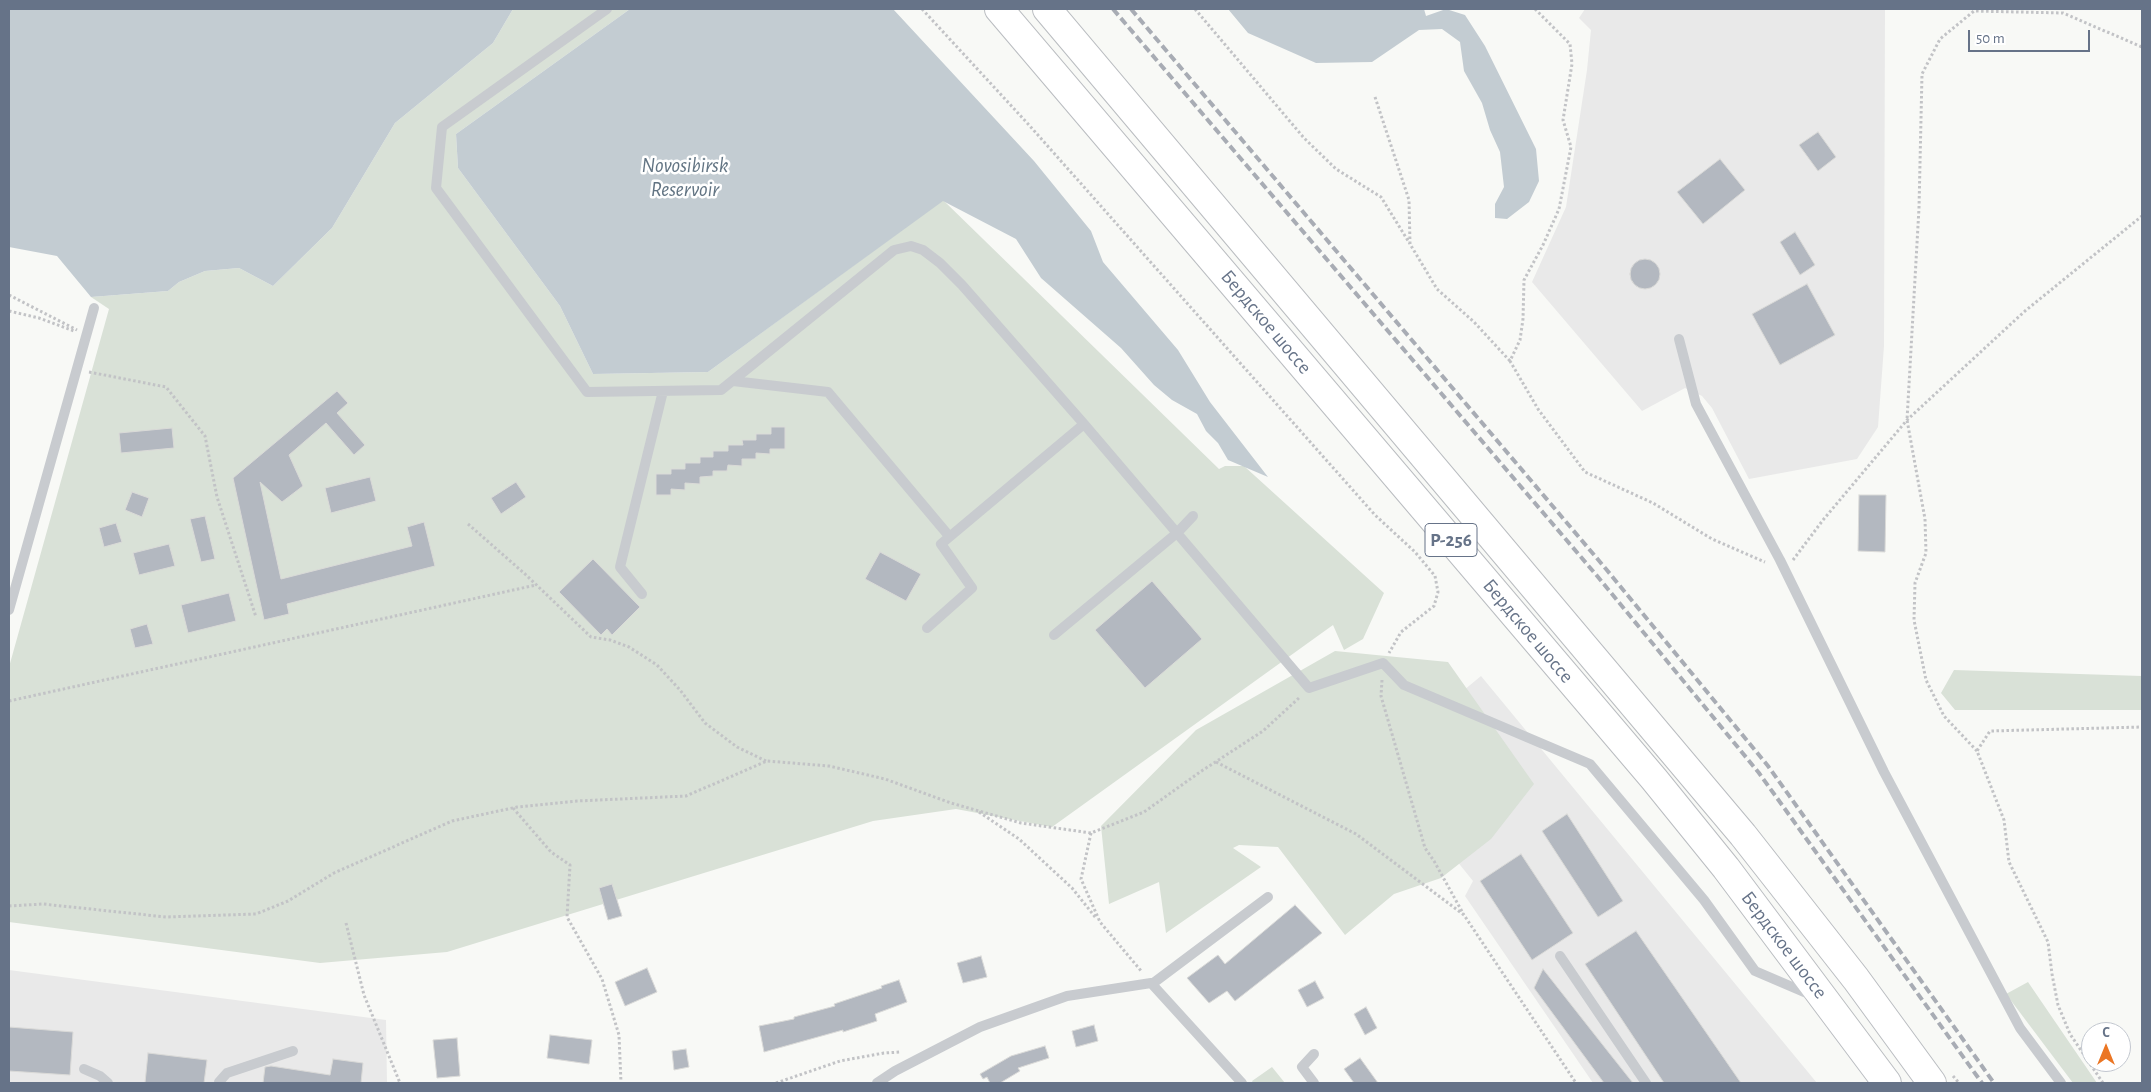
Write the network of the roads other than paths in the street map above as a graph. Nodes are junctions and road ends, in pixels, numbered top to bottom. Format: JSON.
{"nodes":[{"id":1,"x":606,"y":9,"type":"edge"},
{"id":2,"x":999,"y":9,"type":"edge"},
{"id":3,"x":1048,"y":9,"type":"edge"},
{"id":4,"x":94,"y":308,"type":"dead end"},
{"id":5,"x":1679,"y":338,"type":"dead end"},
{"id":6,"x":733,"y":381,"type":"junction"},
{"id":7,"x":663,"y":391,"type":"junction"},
{"id":8,"x":1084,"y":424,"type":"junction"},
{"id":9,"x":1193,"y":516,"type":"dead end"},
{"id":10,"x":1177,"y":532,"type":"junction"},
{"id":11,"x":949,"y":536,"type":"junction"},
{"id":12,"x":642,"y":594,"type":"dead end"},
{"id":13,"x":9,"y":610,"type":"edge"},
{"id":14,"x":927,"y":628,"type":"dead end"},
{"id":15,"x":1054,"y":635,"type":"dead end"},
{"id":16,"x":1268,"y":897,"type":"dead end"},
{"id":17,"x":1560,"y":956,"type":"dead end"},
{"id":18,"x":1151,"y":983,"type":"junction"},
{"id":19,"x":1826,"y":1001,"type":"junction"},
{"id":20,"x":293,"y":1051,"type":"dead end"},
{"id":21,"x":1314,"y":1054,"type":"dead end"},
{"id":22,"x":84,"y":1069,"type":"dead end"},
{"id":23,"x":108,"y":1083,"type":"edge"},
{"id":24,"x":219,"y":1083,"type":"edge"},
{"id":25,"x":877,"y":1083,"type":"edge"},
{"id":26,"x":1242,"y":1083,"type":"edge"},
{"id":27,"x":1314,"y":1083,"type":"edge"},
{"id":28,"x":1646,"y":1083,"type":"edge"},
{"id":29,"x":1887,"y":1083,"type":"edge"},
{"id":30,"x":1932,"y":1083,"type":"edge"},
{"id":31,"x":2061,"y":1083,"type":"edge"}],
"edges":[{"from":1,"to":7,"type":"lane"},
{"from":2,"to":19,"type":"highway","name":"Бердское шоссе","number":"Р-256"},
{"from":3,"to":30,"type":"highway","name":"Бердское шоссе","number":"Р-256"},
{"from":4,"to":13,"type":"lane"},
{"from":5,"to":31,"type":"lane"},
{"from":6,"to":7,"type":"lane"},
{"from":6,"to":8,"type":"lane"},
{"from":6,"to":11,"type":"lane"},
{"from":7,"to":12,"type":"lane"},
{"from":8,"to":10,"type":"lane"},
{"from":8,"to":11,"type":"lane"},
{"from":9,"to":10,"type":"lane"},
{"from":10,"to":15,"type":"lane"},
{"from":10,"to":19,"type":"lane"},
{"from":11,"to":14,"type":"lane"},
{"from":16,"to":18,"type":"lane"},
{"from":17,"to":28,"type":"lane"},
{"from":18,"to":25,"type":"lane"},
{"from":18,"to":26,"type":"lane"},
{"from":19,"to":29,"type":"highway","name":"Бердское шоссе","number":"Р-256"},
{"from":20,"to":24,"type":"lane"},
{"from":21,"to":27,"type":"lane"},
{"from":22,"to":23,"type":"lane"}]}
